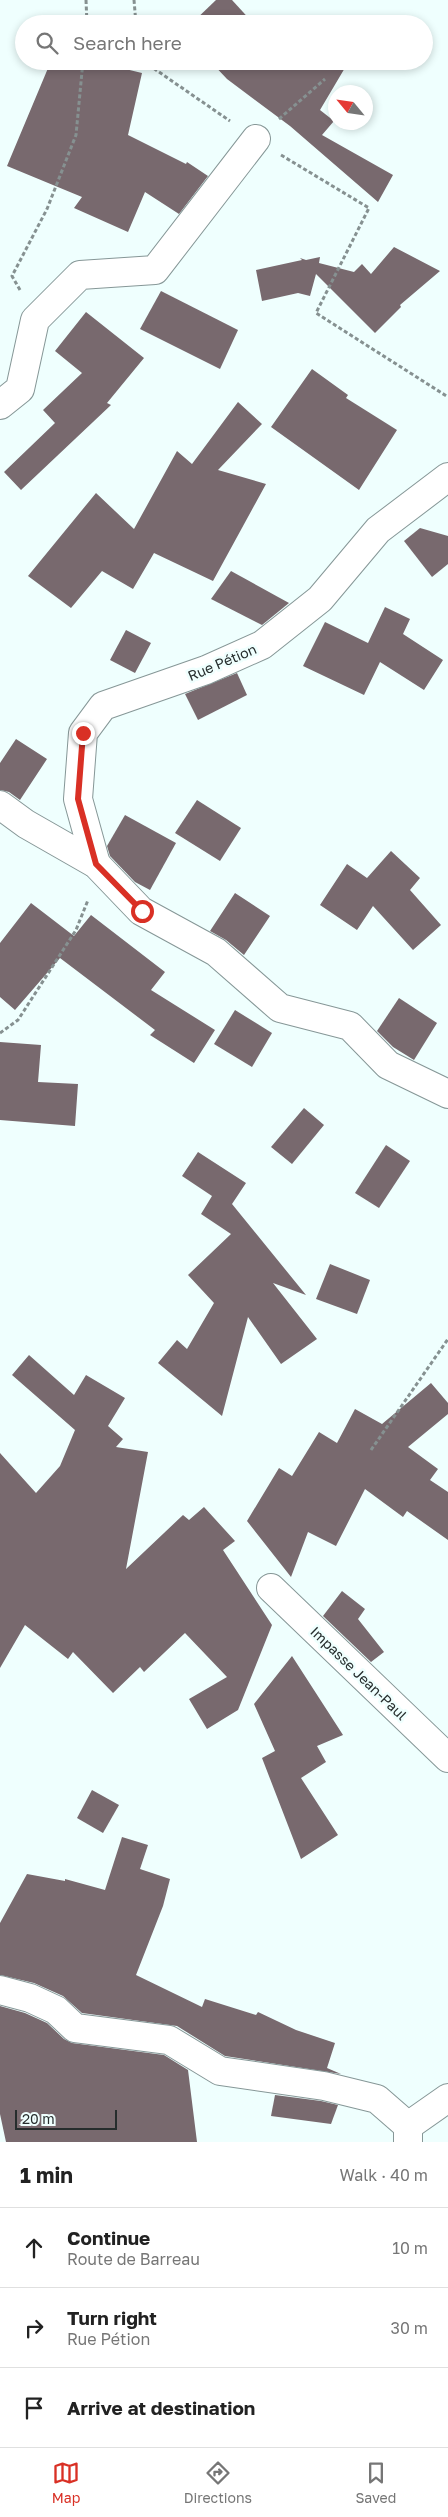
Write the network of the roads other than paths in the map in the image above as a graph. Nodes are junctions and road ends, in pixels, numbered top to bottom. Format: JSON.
{"nodes":[{"id":1,"x":256,"y":139,"type":"road end"},
{"id":2,"x":0,"y":405,"type":"edge"},
{"id":3,"x":448,"y":477,"type":"edge"},
{"id":4,"x":0,"y":805,"type":"edge"},
{"id":5,"x":99,"y":867,"type":"junction"},
{"id":6,"x":448,"y":1094,"type":"edge"},
{"id":7,"x":271,"y":1588,"type":"dead end"},
{"id":8,"x":448,"y":1758,"type":"edge"},
{"id":9,"x":0,"y":1990,"type":"edge"},
{"id":10,"x":448,"y":2098,"type":"edge"},
{"id":11,"x":408,"y":2134,"type":"edge"}],
"edges":[{"from":1,"to":2,"type":"street"},
{"from":3,"to":5,"type":"street","name":"Rue Pétion"},
{"from":4,"to":5,"type":"street"},
{"from":5,"to":6,"type":"street"},
{"from":7,"to":8,"type":"street","name":"Impasse Jean-Paul"},
{"from":9,"to":11,"type":"street"},
{"from":10,"to":11,"type":"street"}]}
